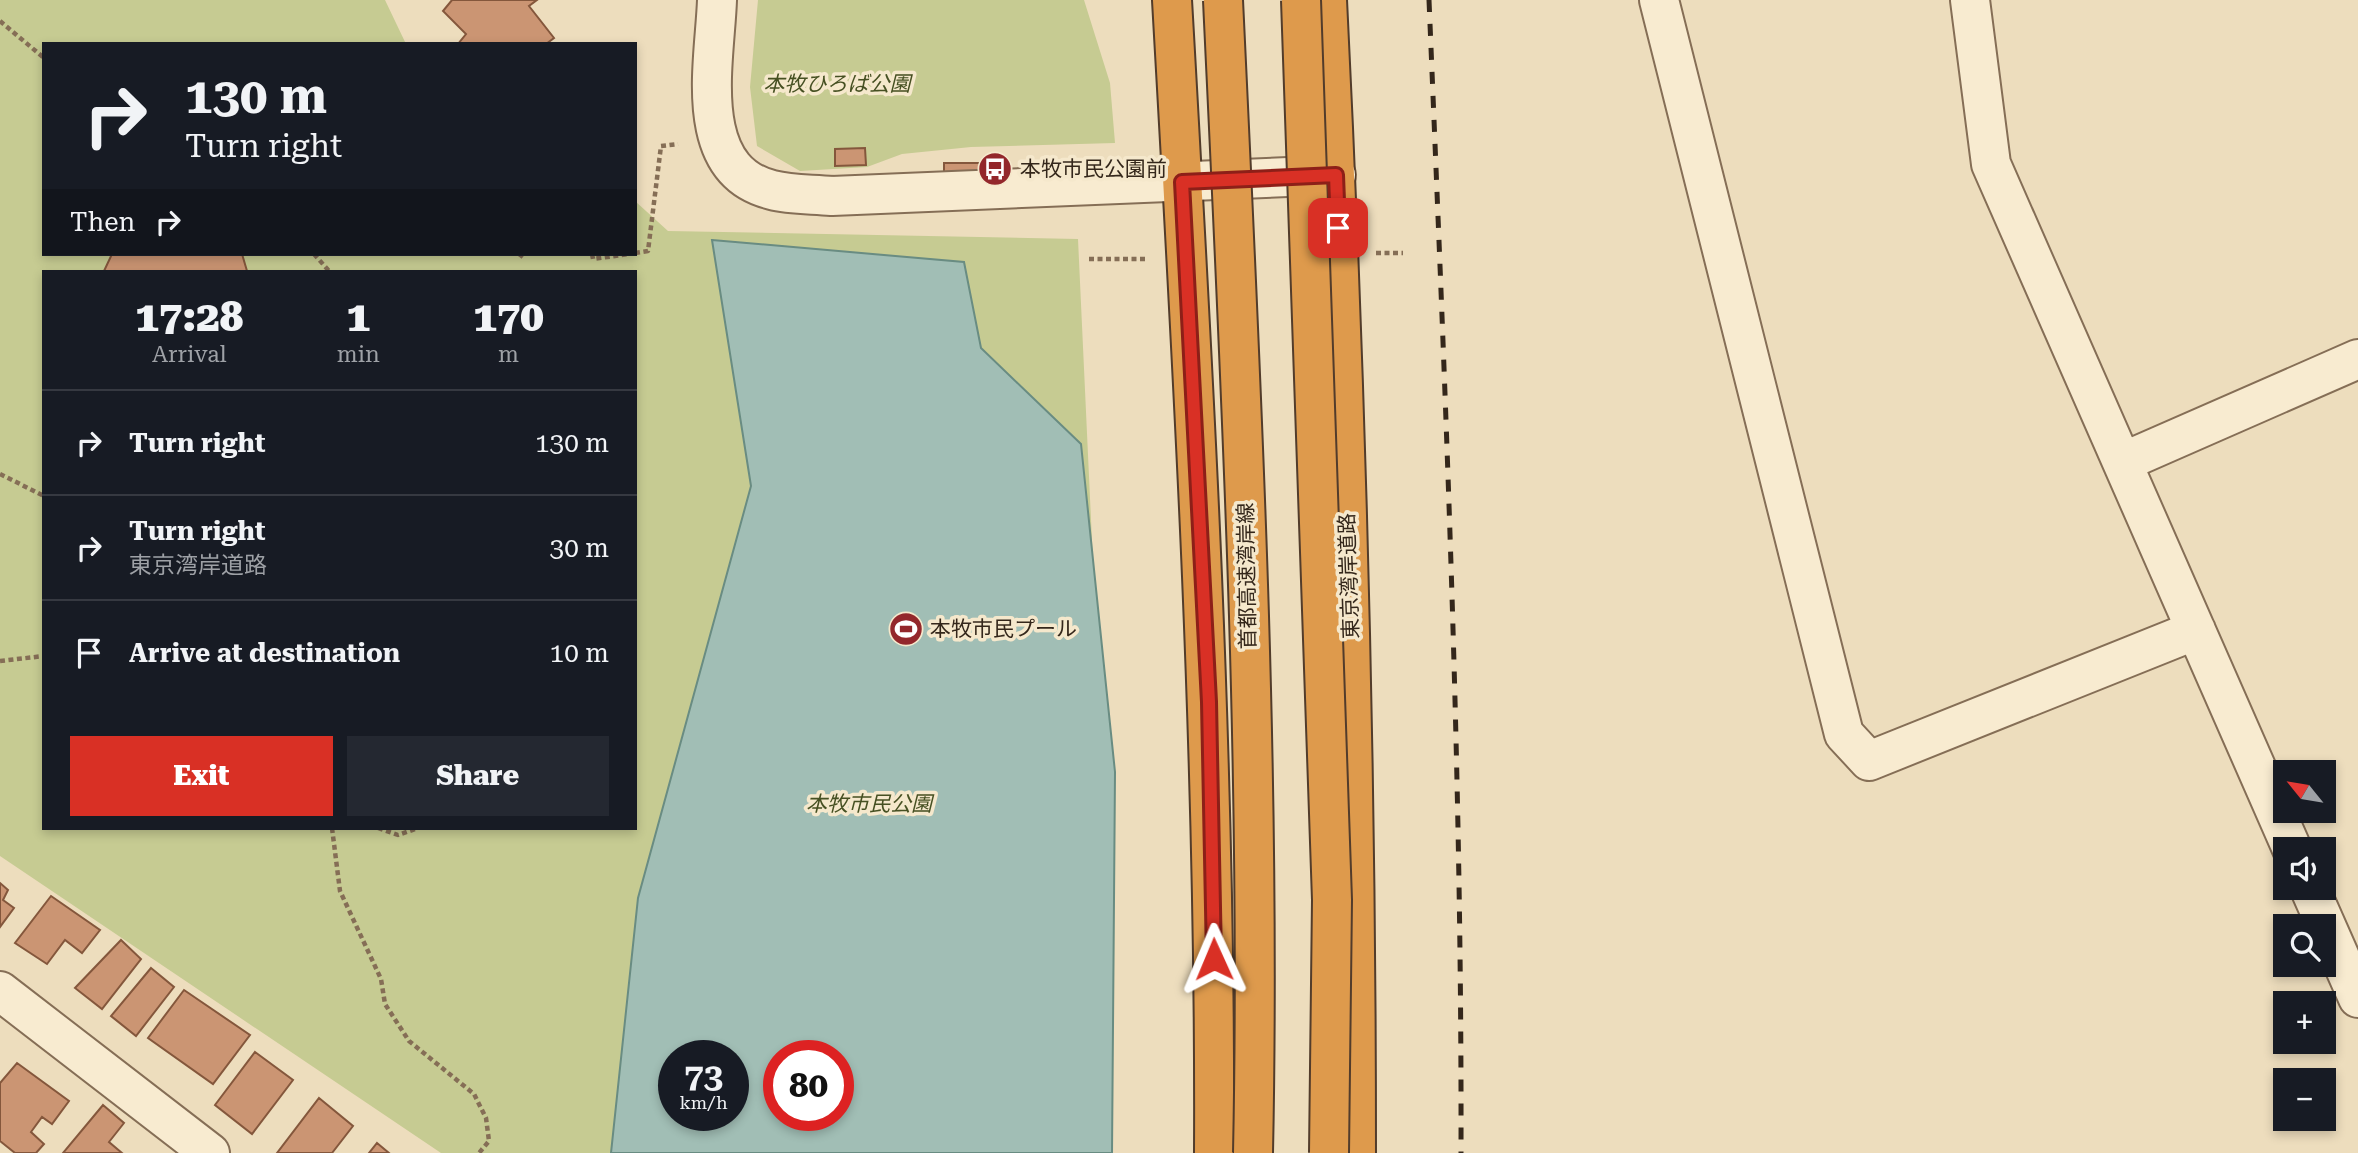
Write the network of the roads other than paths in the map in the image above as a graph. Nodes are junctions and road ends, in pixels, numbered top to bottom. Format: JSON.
{"nodes":[{"id":1,"x":717,"y":0,"type":"edge"},
{"id":2,"x":1223,"y":0,"type":"edge"},
{"id":3,"x":1301,"y":0,"type":"edge"},
{"id":4,"x":1327,"y":0,"type":"edge"},
{"id":5,"x":1659,"y":0,"type":"edge"},
{"id":6,"x":1970,"y":0,"type":"edge"},
{"id":7,"x":1171,"y":11,"type":"edge"},
{"id":8,"x":1336,"y":175,"type":"junction"},
{"id":9,"x":1182,"y":182,"type":"junction"},
{"id":10,"x":2358,"y":359,"type":"edge"},
{"id":11,"x":2123,"y":462,"type":"junction"},
{"id":12,"x":2196,"y":630,"type":"junction"},
{"id":13,"x":2287,"y":837,"type":"edge"},
{"id":14,"x":2315,"y":900,"type":"edge"},
{"id":15,"x":1356,"y":937,"type":"junction"},
{"id":16,"x":0,"y":991,"type":"edge"},
{"id":17,"x":2358,"y":998,"type":"edge"},
{"id":18,"x":210,"y":1153,"type":"edge"},
{"id":19,"x":1214,"y":1153,"type":"edge"},
{"id":20,"x":1253,"y":1153,"type":"edge"},
{"id":21,"x":1329,"y":1153,"type":"edge"},
{"id":22,"x":1356,"y":1153,"type":"edge"},
{"id":23,"x":1375,"y":1153,"type":"edge"}],
"edges":[{"from":1,"to":9,"type":"street"},
{"from":2,"to":20,"type":"highway","name":"首都高速湾岸線","bridge":true},
{"from":3,"to":21,"type":"highway","bridge":true},
{"from":4,"to":8,"type":"highway","name":"東京湾岸道路"},
{"from":5,"to":12,"type":"street"},
{"from":6,"to":11,"type":"street"},
{"from":7,"to":9,"type":"highway"},
{"from":8,"to":9,"type":"street"},
{"from":8,"to":15,"type":"highway","name":"東京湾岸道路"},
{"from":9,"to":19,"type":"highway"},
{"from":10,"to":11,"type":"street"},
{"from":11,"to":12,"type":"street"},
{"from":12,"to":13,"type":"street"},
{"from":14,"to":17,"type":"street"},
{"from":15,"to":22,"type":"highway","name":"東京湾岸道路"},
{"from":15,"to":23,"type":"highway"},
{"from":16,"to":18,"type":"street"}]}
